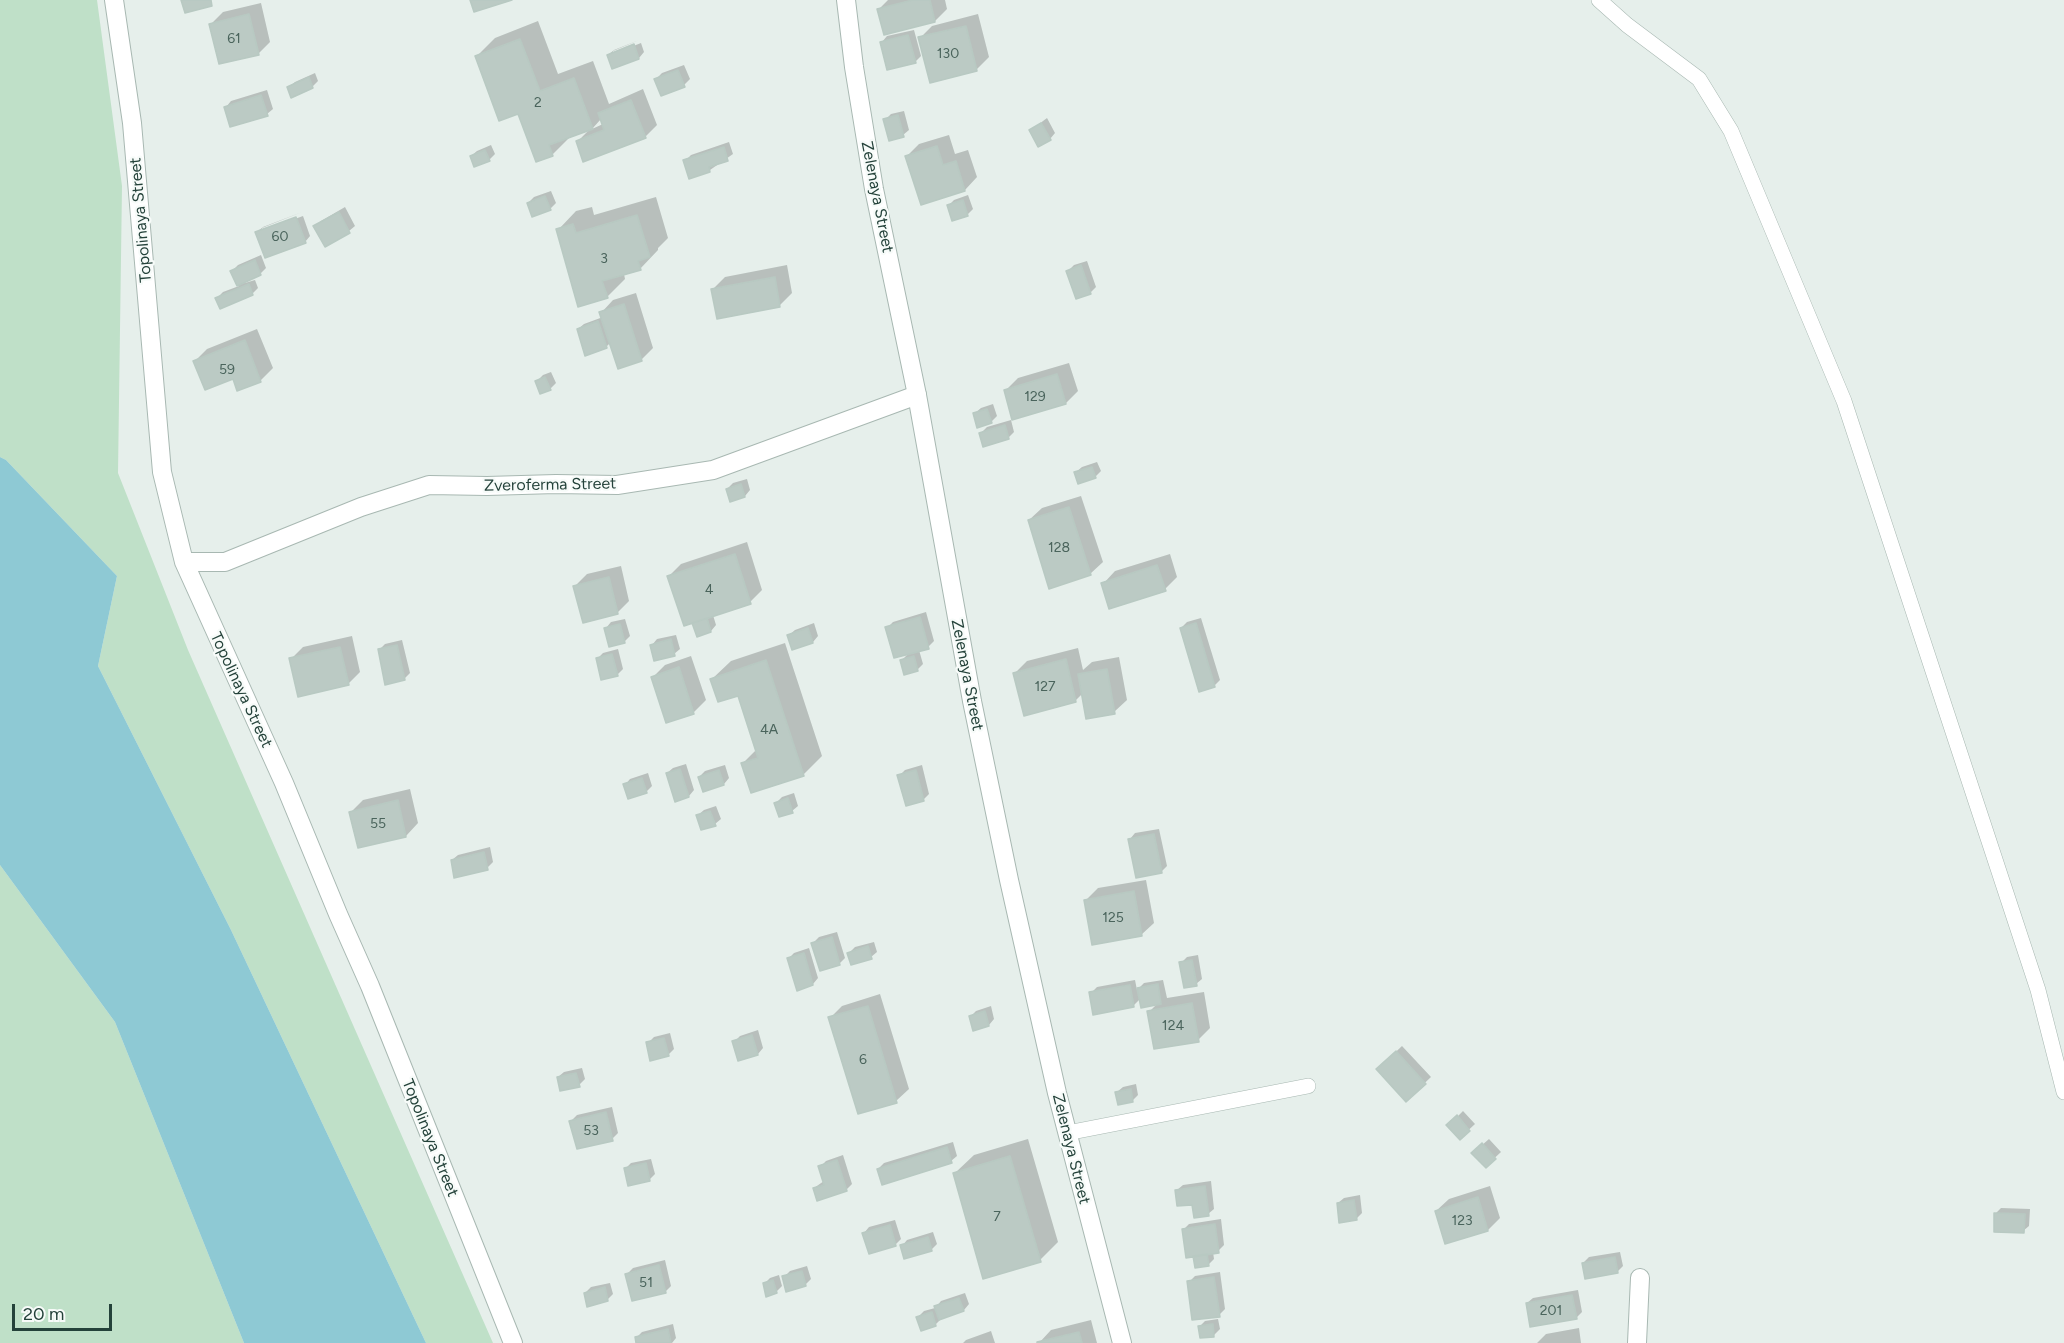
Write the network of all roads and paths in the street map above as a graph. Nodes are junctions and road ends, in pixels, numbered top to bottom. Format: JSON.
{"nodes":[{"id":1,"x":114,"y":0,"type":"edge"},
{"id":2,"x":846,"y":0,"type":"edge"},
{"id":3,"x":1599,"y":0,"type":"edge"},
{"id":4,"x":916,"y":395,"type":"junction"},
{"id":5,"x":184,"y":562,"type":"junction"},
{"id":6,"x":1308,"y":1086,"type":"dead end"},
{"id":7,"x":2064,"y":1092,"type":"edge"},
{"id":8,"x":1067,"y":1133,"type":"junction"},
{"id":9,"x":1640,"y":1278,"type":"dead end"},
{"id":10,"x":513,"y":1343,"type":"edge"},
{"id":11,"x":1122,"y":1343,"type":"edge"},
{"id":12,"x":1637,"y":1343,"type":"edge"}],
"edges":[{"from":1,"to":5,"type":"street","name":"Topolinaya Street"},
{"from":2,"to":4,"type":"street","name":"Zelenaya Street"},
{"from":3,"to":7,"type":"lane"},
{"from":4,"to":5,"type":"street","name":"Zveroferma Street"},
{"from":4,"to":8,"type":"street","name":"Zelenaya Street"},
{"from":5,"to":10,"type":"street","name":"Topolinaya Street"},
{"from":6,"to":8,"type":"lane"},
{"from":8,"to":11,"type":"street","name":"Zelenaya Street"},
{"from":9,"to":12,"type":"street"}]}
